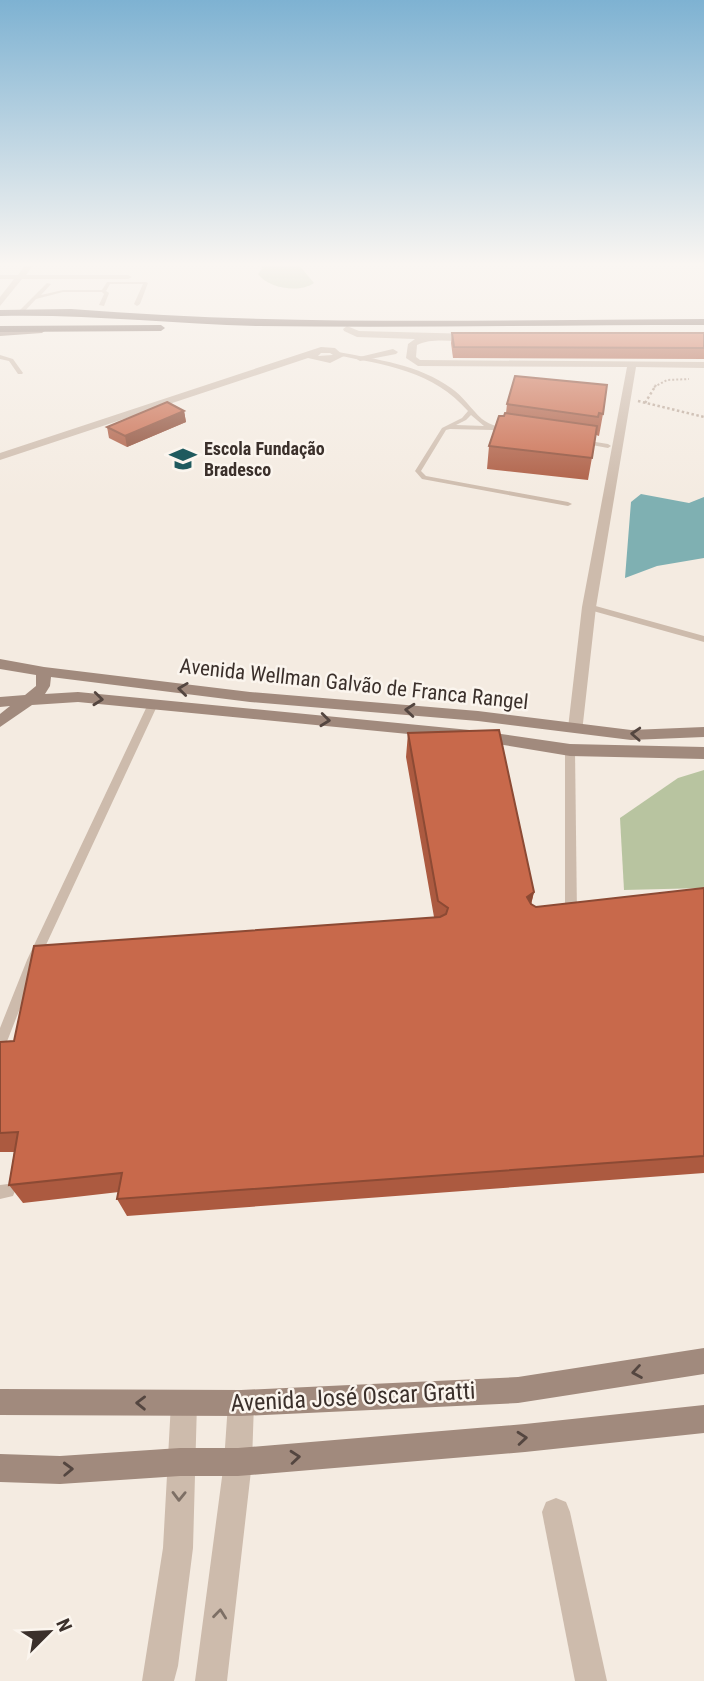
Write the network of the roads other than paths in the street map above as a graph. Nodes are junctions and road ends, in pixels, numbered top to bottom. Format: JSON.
{"nodes":[{"id":1,"x":418,"y":342,"type":"edge"},
{"id":2,"x":338,"y":349,"type":"junction"},
{"id":3,"x":393,"y":352,"type":"dead end"},
{"id":4,"x":312,"y":354,"type":"junction"},
{"id":5,"x":0,"y":356,"type":"edge"},
{"id":6,"x":360,"y":358,"type":"junction"},
{"id":7,"x":632,"y":365,"type":"junction"},
{"id":8,"x":704,"y":365,"type":"edge"},
{"id":9,"x":20,"y":373,"type":"dead end"},
{"id":10,"x":470,"y":411,"type":"junction"},
{"id":11,"x":448,"y":427,"type":"junction"},
{"id":12,"x":491,"y":428,"type":"junction"},
{"id":13,"x":513,"y":432,"type":"edge"},
{"id":14,"x":581,"y":442,"type":"edge"},
{"id":15,"x":608,"y":446,"type":"dead end"},
{"id":16,"x":0,"y":457,"type":"edge"},
{"id":17,"x":568,"y":504,"type":"dead end"},
{"id":18,"x":589,"y":607,"type":"junction"},
{"id":19,"x":704,"y":639,"type":"edge"},
{"id":20,"x":0,"y":664,"type":"edge"},
{"id":21,"x":44,"y":672,"type":"junction"},
{"id":22,"x":30,"y":699,"type":"junction"},
{"id":23,"x":0,"y":702,"type":"edge"},
{"id":24,"x":153,"y":704,"type":"junction"},
{"id":25,"x":0,"y":722,"type":"edge"},
{"id":26,"x":576,"y":728,"type":"junction"},
{"id":27,"x":704,"y":732,"type":"edge"},
{"id":28,"x":570,"y":750,"type":"junction"},
{"id":29,"x":704,"y":753,"type":"edge"},
{"id":30,"x":584,"y":917,"type":"edge"},
{"id":31,"x":571,"y":918,"type":"junction"},
{"id":32,"x":557,"y":919,"type":"edge"},
{"id":33,"x":47,"y":959,"type":"edge"},
{"id":34,"x":33,"y":960,"type":"junction"},
{"id":35,"x":0,"y":1044,"type":"edge"},
{"id":36,"x":704,"y":1361,"type":"edge"},
{"id":37,"x":0,"y":1402,"type":"edge"},
{"id":38,"x":184,"y":1404,"type":"junction"},
{"id":39,"x":240,"y":1404,"type":"junction"},
{"id":40,"x":704,"y":1419,"type":"edge"},
{"id":41,"x":180,"y":1462,"type":"junction"},
{"id":42,"x":238,"y":1462,"type":"junction"},
{"id":43,"x":0,"y":1468,"type":"edge"},
{"id":44,"x":556,"y":1512,"type":"dead end"},
{"id":45,"x":158,"y":1681,"type":"edge"},
{"id":46,"x":211,"y":1681,"type":"edge"},
{"id":47,"x":591,"y":1681,"type":"edge"}],
"edges":[{"from":1,"to":7,"type":"street"},
{"from":2,"to":4,"type":"street"},
{"from":2,"to":4,"type":"street"},
{"from":2,"to":6,"type":"lane"},
{"from":3,"to":6,"type":"street"},
{"from":4,"to":16,"type":"street"},
{"from":5,"to":9,"type":"lane"},
{"from":6,"to":10,"type":"lane"},
{"from":7,"to":8,"type":"street"},
{"from":7,"to":18,"type":"street"},
{"from":10,"to":11,"type":"lane"},
{"from":10,"to":12,"type":"lane"},
{"from":11,"to":12,"type":"lane"},
{"from":11,"to":17,"type":"lane"},
{"from":12,"to":13,"type":"lane"},
{"from":14,"to":15,"type":"lane"},
{"from":18,"to":19,"type":"lane"},
{"from":18,"to":26,"type":"street"},
{"from":20,"to":21,"type":"main road","name":"Avenida Wellman Galvão de Franca Rangel"},
{"from":21,"to":22,"type":"main road"},
{"from":26,"to":21,"type":"main road","name":"Avenida Wellman Galvão de Franca Rangel","one_way":true},
{"from":22,"to":23,"type":"main road","name":"Avenida Wellman Galvão de Franca Rangel"},
{"from":22,"to":24,"type":"main road","name":"Avenida Wellman Galvão de Franca Rangel","one_way":true},
{"from":22,"to":25,"type":"main road"},
{"from":24,"to":28,"type":"main road","name":"Avenida Wellman Galvão de Franca Rangel","one_way":true},
{"from":24,"to":34,"type":"lane"},
{"from":27,"to":26,"type":"main road","name":"Avenida Wellman Galvão de Franca Rangel","one_way":true},
{"from":28,"to":29,"type":"main road","name":"Avenida Wellman Galvão de Franca Rangel"},
{"from":28,"to":31,"type":"lane"},
{"from":30,"to":31,"type":"lane"},
{"from":31,"to":32,"type":"lane"},
{"from":33,"to":34,"type":"lane"},
{"from":34,"to":35,"type":"lane"},
{"from":36,"to":39,"type":"main road","name":"Avenida José Oscar Gratti","one_way":true},
{"from":38,"to":37,"type":"main road","name":"Avenida José Oscar Gratti","one_way":true},
{"from":38,"to":39,"type":"main road","name":"Avenida José Oscar Gratti"},
{"from":38,"to":41,"type":"street"},
{"from":39,"to":42,"type":"street"},
{"from":42,"to":40,"type":"main road","one_way":true},
{"from":41,"to":42,"type":"main road"},
{"from":43,"to":41,"type":"main road","one_way":true},
{"from":41,"to":45,"type":"street","one_way":true},
{"from":46,"to":42,"type":"street","one_way":true},
{"from":44,"to":47,"type":"street"}]}
